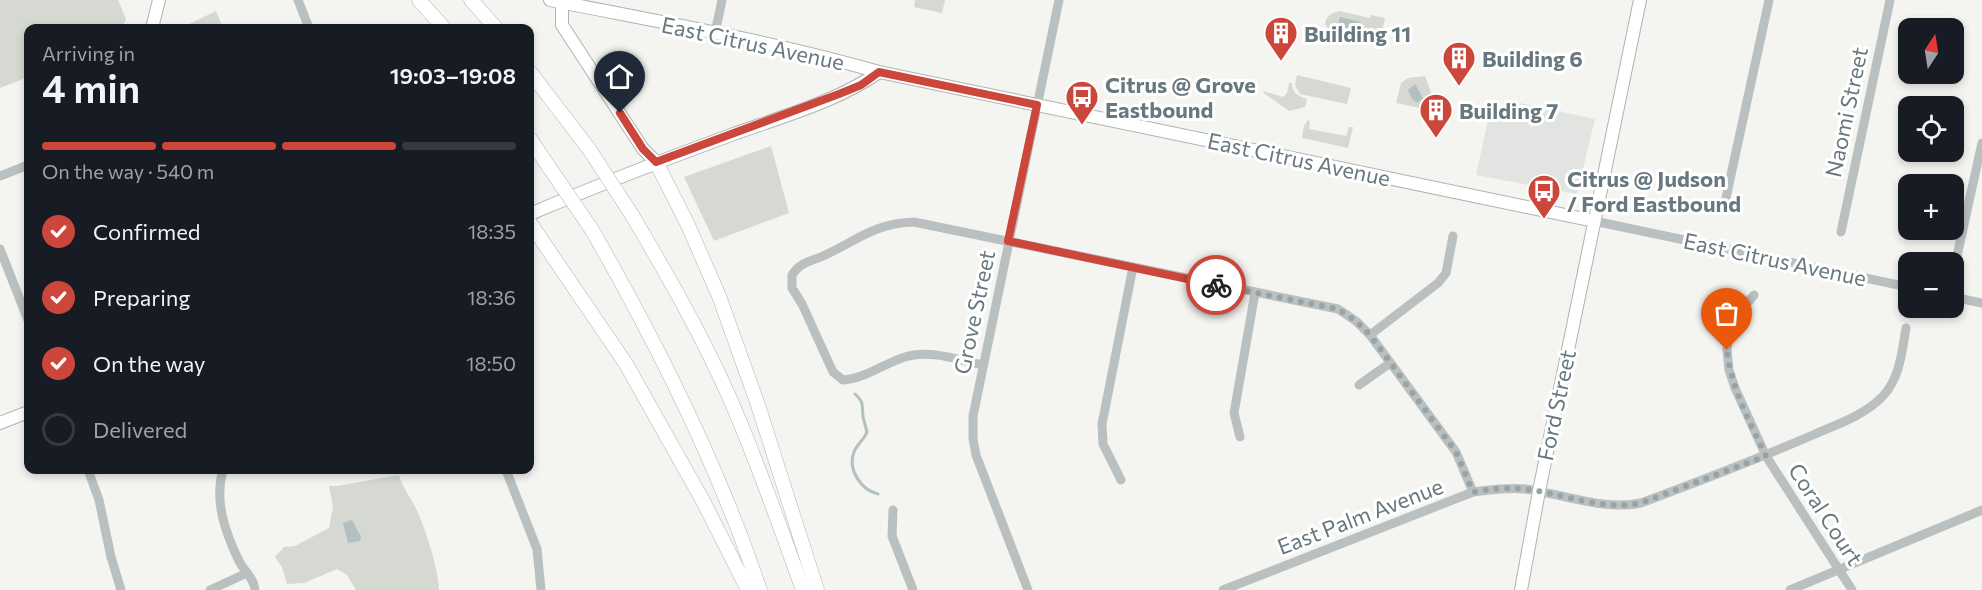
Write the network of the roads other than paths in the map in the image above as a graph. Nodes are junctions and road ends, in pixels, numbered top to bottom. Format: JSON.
{"nodes":[{"id":1,"x":159,"y":0,"type":"edge"},
{"id":2,"x":297,"y":0,"type":"edge"},
{"id":3,"x":419,"y":0,"type":"edge"},
{"id":4,"x":471,"y":0,"type":"edge"},
{"id":5,"x":722,"y":0,"type":"edge"},
{"id":6,"x":1059,"y":0,"type":"edge"},
{"id":7,"x":1640,"y":0,"type":"edge"},
{"id":8,"x":1768,"y":0,"type":"edge"},
{"id":9,"x":1890,"y":0,"type":"edge"},
{"id":10,"x":556,"y":1,"type":"edge"},
{"id":11,"x":153,"y":24,"type":"edge"},
{"id":12,"x":307,"y":24,"type":"edge"},
{"id":13,"x":440,"y":24,"type":"edge"},
{"id":14,"x":492,"y":24,"type":"edge"},
{"id":15,"x":715,"y":33,"type":"junction"},
{"id":16,"x":879,"y":72,"type":"junction"},
{"id":17,"x":534,"y":77,"type":"edge"},
{"id":18,"x":1037,"y":105,"type":"junction"},
{"id":19,"x":534,"y":146,"type":"edge"},
{"id":20,"x":1982,"y":146,"type":"edge"},
{"id":21,"x":656,"y":162,"type":"junction"},
{"id":22,"x":24,"y":167,"type":"edge"},
{"id":23,"x":0,"y":176,"type":"edge"},
{"id":24,"x":1724,"y":207,"type":"dead end"},
{"id":25,"x":534,"y":212,"type":"edge"},
{"id":26,"x":1594,"y":221,"type":"junction"},
{"id":27,"x":534,"y":229,"type":"edge"},
{"id":28,"x":1841,"y":232,"type":"dead end"},
{"id":29,"x":1453,"y":236,"type":"dead end"},
{"id":30,"x":1008,"y":241,"type":"junction"},
{"id":31,"x":0,"y":249,"type":"edge"},
{"id":32,"x":1959,"y":252,"type":"edge"},
{"id":33,"x":1133,"y":267,"type":"junction"},
{"id":34,"x":1898,"y":285,"type":"edge"},
{"id":35,"x":1255,"y":293,"type":"junction"},
{"id":36,"x":1754,"y":295,"type":"dead end"},
{"id":37,"x":1964,"y":299,"type":"edge"},
{"id":38,"x":1982,"y":303,"type":"edge"},
{"id":39,"x":24,"y":310,"type":"edge"},
{"id":40,"x":1906,"y":328,"type":"dead end"},
{"id":41,"x":1370,"y":335,"type":"junction"},
{"id":42,"x":1390,"y":363,"type":"junction"},
{"id":43,"x":983,"y":365,"type":"junction"},
{"id":44,"x":1359,"y":385,"type":"dead end"},
{"id":45,"x":24,"y":414,"type":"edge"},
{"id":46,"x":0,"y":423,"type":"edge"},
{"id":47,"x":1240,"y":437,"type":"dead end"},
{"id":48,"x":1766,"y":456,"type":"junction"},
{"id":49,"x":89,"y":474,"type":"edge"},
{"id":50,"x":223,"y":474,"type":"edge"},
{"id":51,"x":508,"y":474,"type":"edge"},
{"id":52,"x":1121,"y":480,"type":"dead end"},
{"id":53,"x":1539,"y":491,"type":"junction"},
{"id":54,"x":1473,"y":492,"type":"junction"},
{"id":55,"x":893,"y":510,"type":"dead end"},
{"id":56,"x":1982,"y":510,"type":"edge"},
{"id":57,"x":1839,"y":570,"type":"junction"},
{"id":58,"x":247,"y":573,"type":"junction"},
{"id":59,"x":121,"y":590,"type":"edge"},
{"id":60,"x":210,"y":590,"type":"edge"},
{"id":61,"x":255,"y":590,"type":"edge"},
{"id":62,"x":541,"y":590,"type":"edge"},
{"id":63,"x":748,"y":590,"type":"edge"},
{"id":64,"x":760,"y":590,"type":"edge"},
{"id":65,"x":803,"y":590,"type":"edge"},
{"id":66,"x":817,"y":590,"type":"edge"},
{"id":67,"x":913,"y":590,"type":"edge"},
{"id":68,"x":1028,"y":590,"type":"edge"},
{"id":69,"x":1223,"y":590,"type":"edge"},
{"id":70,"x":1521,"y":590,"type":"edge"},
{"id":71,"x":1790,"y":590,"type":"edge"},
{"id":72,"x":1851,"y":590,"type":"edge"}],
"edges":[{"from":1,"to":11,"type":"main road"},
{"from":2,"to":12,"type":"street"},
{"from":3,"to":13,"type":"highway"},
{"from":4,"to":14,"type":"highway"},
{"from":5,"to":15,"type":"street"},
{"from":6,"to":18,"type":"street","name":"Grove Street"},
{"from":7,"to":26,"type":"main road","name":"Ford Street"},
{"from":8,"to":24,"type":"street"},
{"from":9,"to":28,"type":"street","name":"Naomi Street"},
{"from":10,"to":15,"type":"main road","name":"East Citrus Avenue"},
{"from":10,"to":21,"type":"main road"},
{"from":15,"to":16,"type":"main road","name":"East Citrus Avenue"},
{"from":16,"to":18,"type":"main road","name":"East Citrus Avenue"},
{"from":16,"to":21,"type":"main road"},
{"from":17,"to":65,"type":"highway","bridge":true},
{"from":18,"to":26,"type":"main road","name":"East Citrus Avenue"},
{"from":18,"to":30,"type":"street","name":"Grove Street"},
{"from":19,"to":64,"type":"highway","bridge":true},
{"from":20,"to":32,"type":"street"},
{"from":21,"to":25,"type":"main road"},
{"from":21,"to":66,"type":"highway"},
{"from":22,"to":23,"type":"street"},
{"from":26,"to":34,"type":"street","name":"East Citrus Avenue"},
{"from":26,"to":53,"type":"main road","name":"Ford Street"},
{"from":27,"to":63,"type":"highway"},
{"from":29,"to":41,"type":"street"},
{"from":30,"to":33,"type":"street"},
{"from":30,"to":43,"type":"street","name":"Grove Street"},
{"from":30,"to":43,"type":"street"},
{"from":31,"to":39,"type":"street"},
{"from":33,"to":35,"type":"street"},
{"from":33,"to":52,"type":"street"},
{"from":35,"to":41,"type":"street"},
{"from":35,"to":47,"type":"street"},
{"from":36,"to":48,"type":"street","name":"Coral Court"},
{"from":37,"to":38,"type":"street"},
{"from":40,"to":48,"type":"street","name":"East Palm Avenue"},
{"from":41,"to":42,"type":"street"},
{"from":42,"to":44,"type":"street"},
{"from":42,"to":54,"type":"street"},
{"from":43,"to":68,"type":"street","name":"Grove Street"},
{"from":45,"to":46,"type":"main road"},
{"from":48,"to":53,"type":"street","name":"East Palm Avenue"},
{"from":48,"to":57,"type":"street","name":"Coral Court"},
{"from":49,"to":59,"type":"street"},
{"from":50,"to":58,"type":"street"},
{"from":51,"to":62,"type":"street"},
{"from":53,"to":54,"type":"street","name":"East Palm Avenue"},
{"from":53,"to":70,"type":"main road","name":"Ford Street"},
{"from":54,"to":69,"type":"street","name":"East Palm Avenue"},
{"from":55,"to":67,"type":"street"},
{"from":56,"to":57,"type":"street"},
{"from":57,"to":71,"type":"street"},
{"from":57,"to":72,"type":"street","name":"Coral Court"},
{"from":58,"to":60,"type":"street"},
{"from":58,"to":61,"type":"street"}]}
